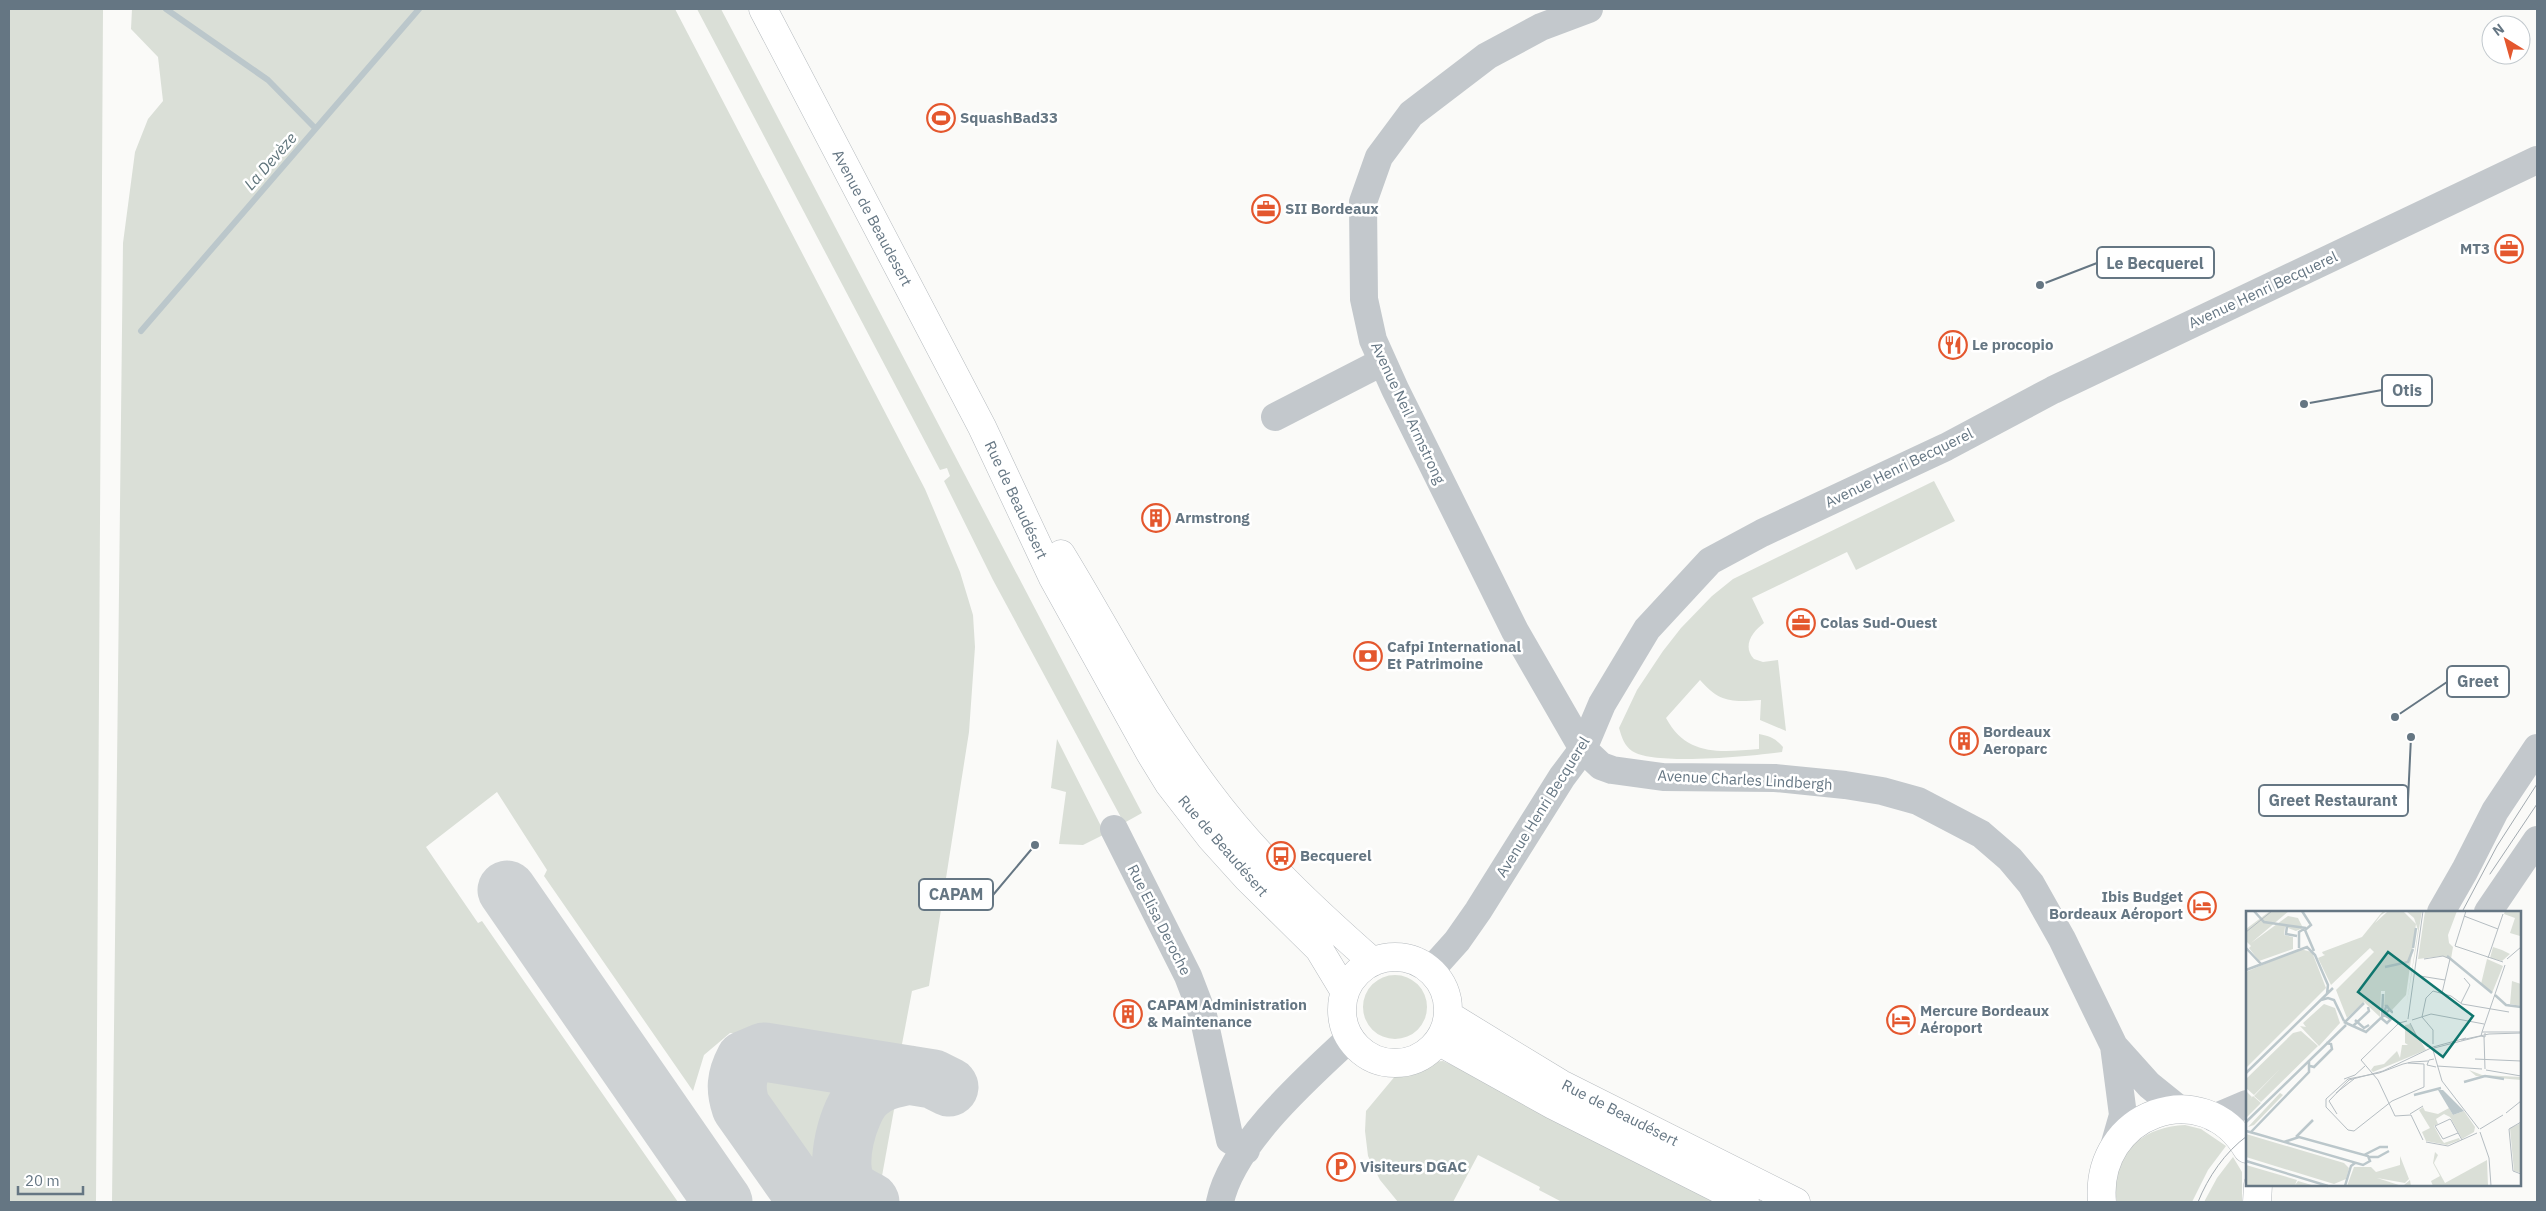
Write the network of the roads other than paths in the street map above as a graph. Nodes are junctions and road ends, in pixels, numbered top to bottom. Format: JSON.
{"nodes":[{"id":1,"x":763,"y":9,"type":"edge"},
{"id":2,"x":1589,"y":9,"type":"edge"},
{"id":3,"x":2537,"y":160,"type":"edge"},
{"id":4,"x":1382,"y":362,"type":"junction"},
{"id":5,"x":1275,"y":417,"type":"dead end"},
{"id":6,"x":982,"y":427,"type":"junction"},
{"id":7,"x":2537,"y":748,"type":"edge"},
{"id":8,"x":1583,"y":749,"type":"junction"},
{"id":9,"x":1114,"y":829,"type":"dead end"},
{"id":10,"x":2537,"y":840,"type":"edge"},
{"id":11,"x":2442,"y":911,"type":"edge"},
{"id":12,"x":2489,"y":911,"type":"edge"},
{"id":13,"x":1373,"y":962,"type":"junction"},
{"id":14,"x":1431,"y":970,"type":"junction"},
{"id":15,"x":1345,"y":992,"type":"junction"},
{"id":16,"x":1448,"y":1015,"type":"junction"},
{"id":17,"x":1350,"y":1038,"type":"junction"},
{"id":18,"x":1438,"y":1041,"type":"junction"},
{"id":19,"x":2114,"y":1046,"type":"junction"},
{"id":20,"x":2246,"y":1104,"type":"edge"},
{"id":21,"x":2180,"y":1110,"type":"junction"},
{"id":22,"x":2214,"y":1118,"type":"junction"},
{"id":23,"x":2115,"y":1143,"type":"junction"},
{"id":24,"x":2246,"y":1148,"type":"edge"},
{"id":25,"x":1246,"y":1150,"type":"junction"},
{"id":26,"x":2258,"y":1186,"type":"edge"},
{"id":27,"x":2101,"y":1193,"type":"edge"},
{"id":28,"x":1220,"y":1202,"type":"edge"},
{"id":29,"x":1745,"y":1202,"type":"edge"},
{"id":30,"x":1796,"y":1202,"type":"edge"},
{"id":31,"x":2081,"y":1202,"type":"edge"},
{"id":32,"x":2257,"y":1202,"type":"edge"}],
"edges":[{"from":1,"to":6,"type":"main road","name":"Avenue de Beaudesert"},
{"from":2,"to":4,"type":"street","name":"Avenue Neil Armstrong"},
{"from":3,"to":8,"type":"street","name":"Avenue Henri Becquerel"},
{"from":4,"to":5,"type":"street"},
{"from":4,"to":8,"type":"street","name":"Avenue Neil Armstrong"},
{"from":6,"to":13,"type":"main road","name":"Rue de Beaudésert"},
{"from":6,"to":15,"type":"main road","name":"Rue de Beaudésert"},
{"from":7,"to":11,"type":"street"},
{"from":8,"to":14,"type":"street","name":"Avenue Henri Becquerel"},
{"from":8,"to":19,"type":"street","name":"Avenue Charles Lindbergh"},
{"from":9,"to":25,"type":"street","name":"Rue Elisa Deroche"},
{"from":10,"to":12,"type":"street"},
{"from":13,"to":14,"type":"main road"},
{"from":13,"to":15,"type":"main road"},
{"from":14,"to":16,"type":"main road"},
{"from":15,"to":17,"type":"main road"},
{"from":16,"to":18,"type":"main road"},
{"from":16,"to":30,"type":"main road","name":"Rue de Beaudésert"},
{"from":17,"to":18,"type":"main road"},
{"from":17,"to":25,"type":"street"},
{"from":18,"to":29,"type":"main road","name":"Rue de Beaudésert"},
{"from":19,"to":21,"type":"street","name":"Avenue Charles Lindbergh"},
{"from":19,"to":23,"type":"street","name":"Avenue Charles Lindbergh"},
{"from":20,"to":22,"type":"street"},
{"from":21,"to":22,"type":"main road"},
{"from":21,"to":23,"type":"main road"},
{"from":22,"to":24,"type":"main road"},
{"from":23,"to":27,"type":"main road"},
{"from":25,"to":28,"type":"street"},
{"from":26,"to":32,"type":"main road"},
{"from":27,"to":31,"type":"main road"}]}
